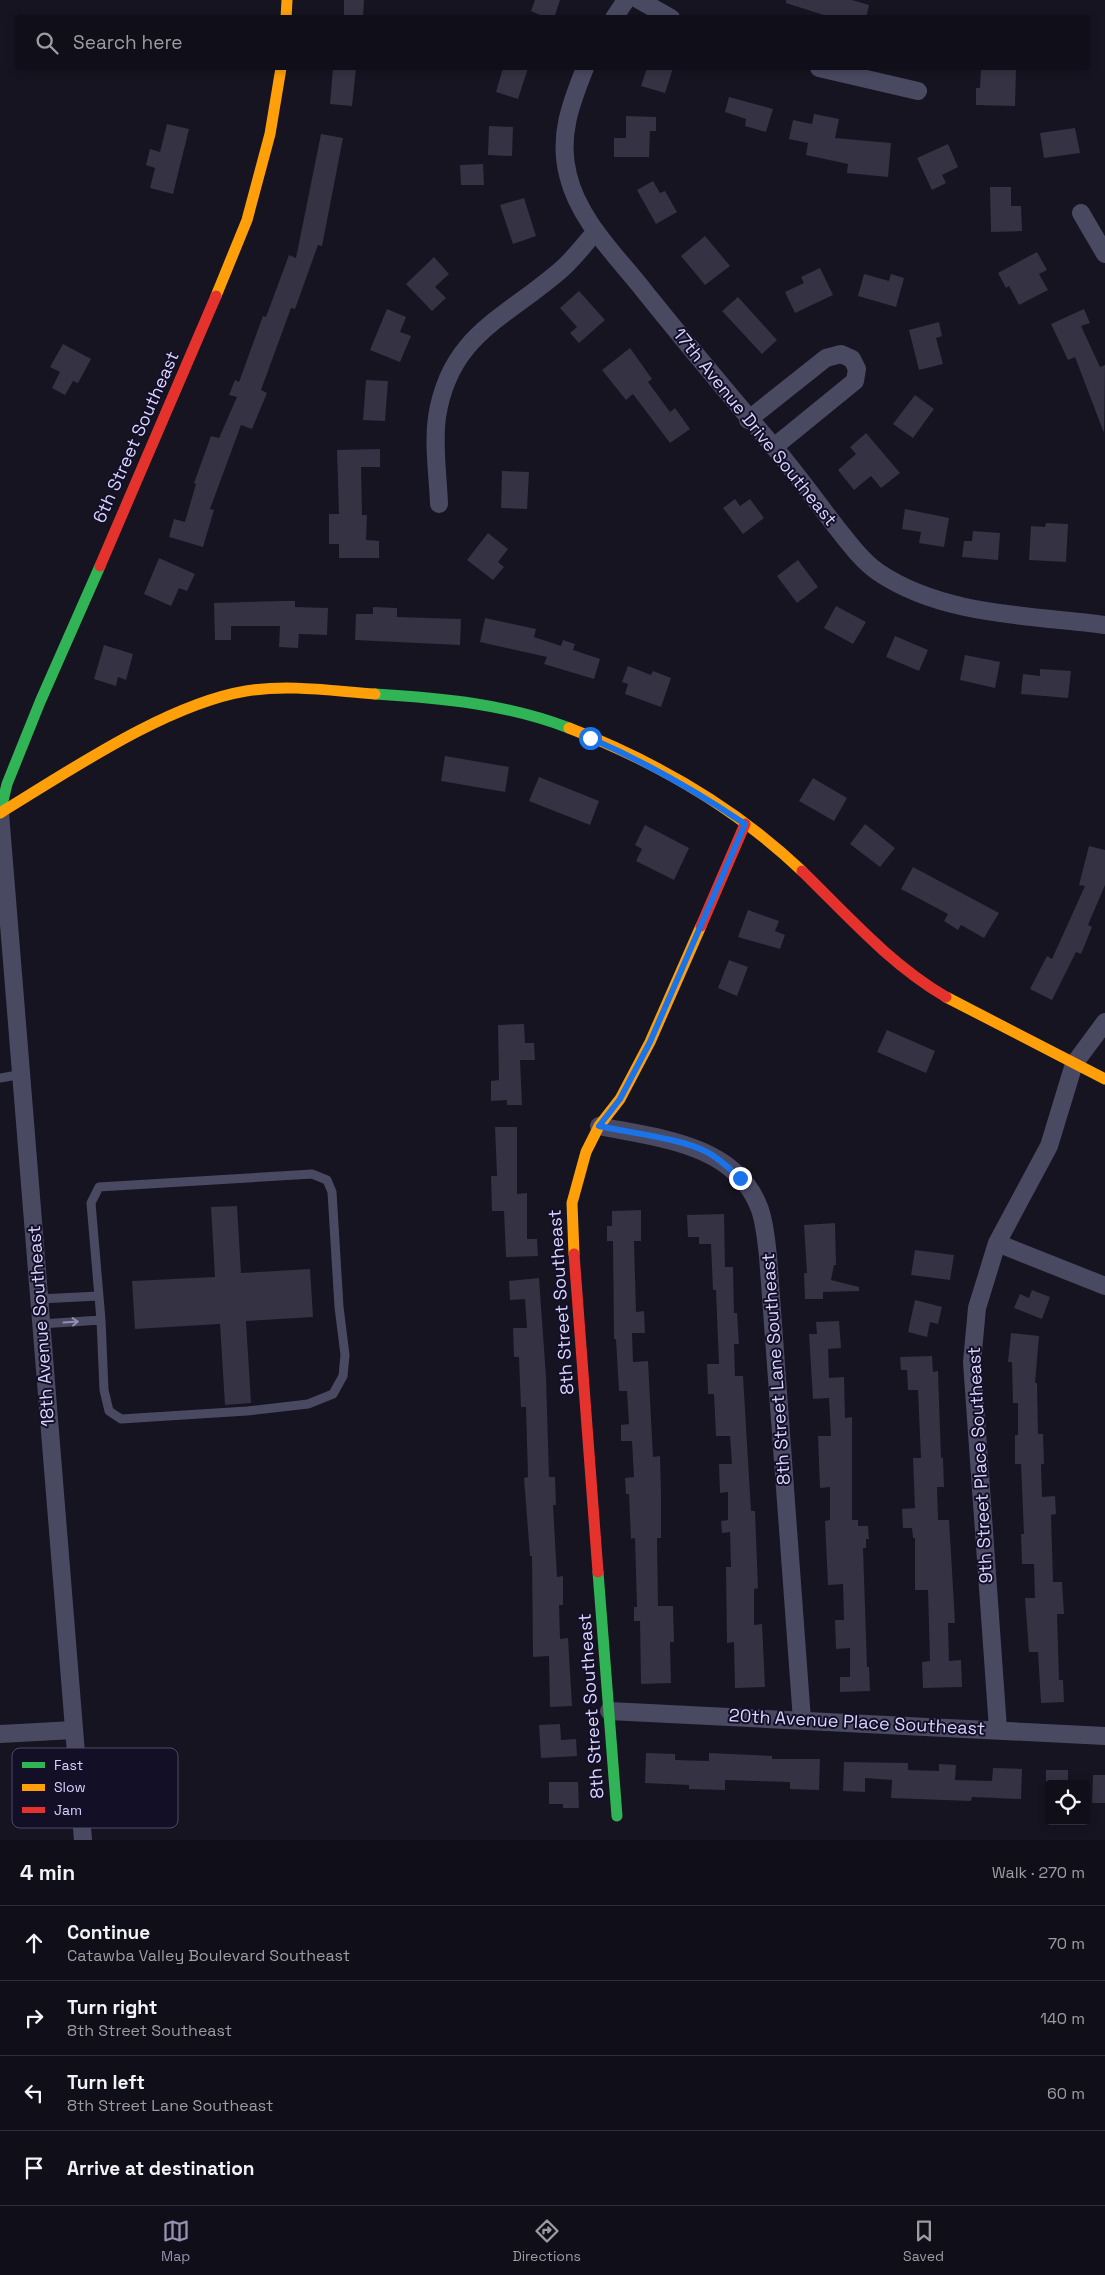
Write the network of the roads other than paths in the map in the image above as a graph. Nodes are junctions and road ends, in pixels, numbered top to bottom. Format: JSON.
{"nodes":[{"id":1,"x":287,"y":0,"type":"edge"},
{"id":2,"x":626,"y":0,"type":"edge"},
{"id":3,"x":639,"y":0,"type":"edge"},
{"id":4,"x":286,"y":15,"type":"edge"},
{"id":5,"x":616,"y":15,"type":"edge"},
{"id":6,"x":666,"y":15,"type":"edge"},
{"id":7,"x":281,"y":70,"type":"edge"},
{"id":8,"x":584,"y":70,"type":"edge"},
{"id":9,"x":828,"y":70,"type":"edge"},
{"id":10,"x":918,"y":91,"type":"dead end"},
{"id":11,"x":1082,"y":213,"type":"dead end"},
{"id":12,"x":596,"y":232,"type":"junction"},
{"id":13,"x":1105,"y":254,"type":"edge"},
{"id":14,"x":748,"y":420,"type":"junction"},
{"id":15,"x":774,"y":447,"type":"junction"},
{"id":16,"x":439,"y":504,"type":"dead end"},
{"id":17,"x":1105,"y":625,"type":"edge"},
{"id":18,"x":0,"y":813,"type":"edge"},
{"id":19,"x":745,"y":824,"type":"junction"},
{"id":20,"x":1105,"y":1022,"type":"edge"},
{"id":21,"x":1074,"y":1064,"type":"junction"},
{"id":22,"x":23,"y":1074,"type":"junction"},
{"id":23,"x":0,"y":1078,"type":"edge"},
{"id":24,"x":1105,"y":1079,"type":"edge"},
{"id":25,"x":599,"y":1126,"type":"junction"},
{"id":26,"x":997,"y":1243,"type":"junction"},
{"id":27,"x":1105,"y":1286,"type":"edge"},
{"id":28,"x":99,"y":1296,"type":"junction"},
{"id":29,"x":39,"y":1299,"type":"junction"},
{"id":30,"x":101,"y":1320,"type":"junction"},
{"id":31,"x":41,"y":1324,"type":"junction"},
{"id":32,"x":609,"y":1711,"type":"junction"},
{"id":33,"x":802,"y":1720,"type":"junction"},
{"id":34,"x":998,"y":1729,"type":"junction"},
{"id":35,"x":74,"y":1730,"type":"junction"},
{"id":36,"x":0,"y":1734,"type":"edge"},
{"id":37,"x":1105,"y":1736,"type":"edge"},
{"id":38,"x":75,"y":1748,"type":"edge"},
{"id":39,"x":617,"y":1816,"type":"dead end"}],
"edges":[{"from":1,"to":4,"type":"street"},
{"from":2,"to":5,"type":"street"},
{"from":3,"to":6,"type":"street"},
{"from":7,"to":18,"type":"street","name":"6th Street Southeast"},
{"from":8,"to":12,"type":"street","name":"17th Avenue Drive Southeast"},
{"from":9,"to":10,"type":"street"},
{"from":11,"to":13,"type":"street"},
{"from":12,"to":14,"type":"street","name":"17th Avenue Drive Southeast"},
{"from":12,"to":16,"type":"street"},
{"from":14,"to":15,"type":"street","name":"17th Avenue Drive Southeast"},
{"from":14,"to":15,"type":"street"},
{"from":15,"to":17,"type":"street","name":"17th Avenue Drive Southeast"},
{"from":18,"to":19,"type":"street"},
{"from":18,"to":22,"type":"street","name":"18th Avenue Southeast"},
{"from":19,"to":21,"type":"street"},
{"from":19,"to":25,"type":"street","name":"8th Street Southeast"},
{"from":20,"to":21,"type":"street","name":"9th Street Place Southeast"},
{"from":21,"to":24,"type":"street"},
{"from":21,"to":26,"type":"street","name":"9th Street Place Southeast"},
{"from":22,"to":23,"type":"lane"},
{"from":22,"to":29,"type":"street","name":"18th Avenue Southeast"},
{"from":25,"to":32,"type":"street","name":"8th Street Southeast"},
{"from":25,"to":33,"type":"street","name":"8th Street Lane Southeast"},
{"from":26,"to":27,"type":"street"},
{"from":26,"to":34,"type":"street","name":"9th Street Place Southeast"},
{"from":28,"to":29,"type":"lane"},
{"from":28,"to":30,"type":"lane"},
{"from":28,"to":30,"type":"lane"},
{"from":29,"to":31,"type":"street","name":"18th Avenue Southeast"},
{"from":31,"to":30,"type":"lane","one_way":true},
{"from":31,"to":35,"type":"street","name":"18th Avenue Southeast"},
{"from":32,"to":33,"type":"street","name":"20th Avenue Place Southeast"},
{"from":32,"to":39,"type":"street","name":"8th Street Southeast"},
{"from":33,"to":34,"type":"street","name":"20th Avenue Place Southeast"},
{"from":34,"to":37,"type":"street","name":"20th Avenue Place Southeast"},
{"from":35,"to":36,"type":"street"},
{"from":35,"to":38,"type":"street","name":"18th Avenue Southeast"}]}
